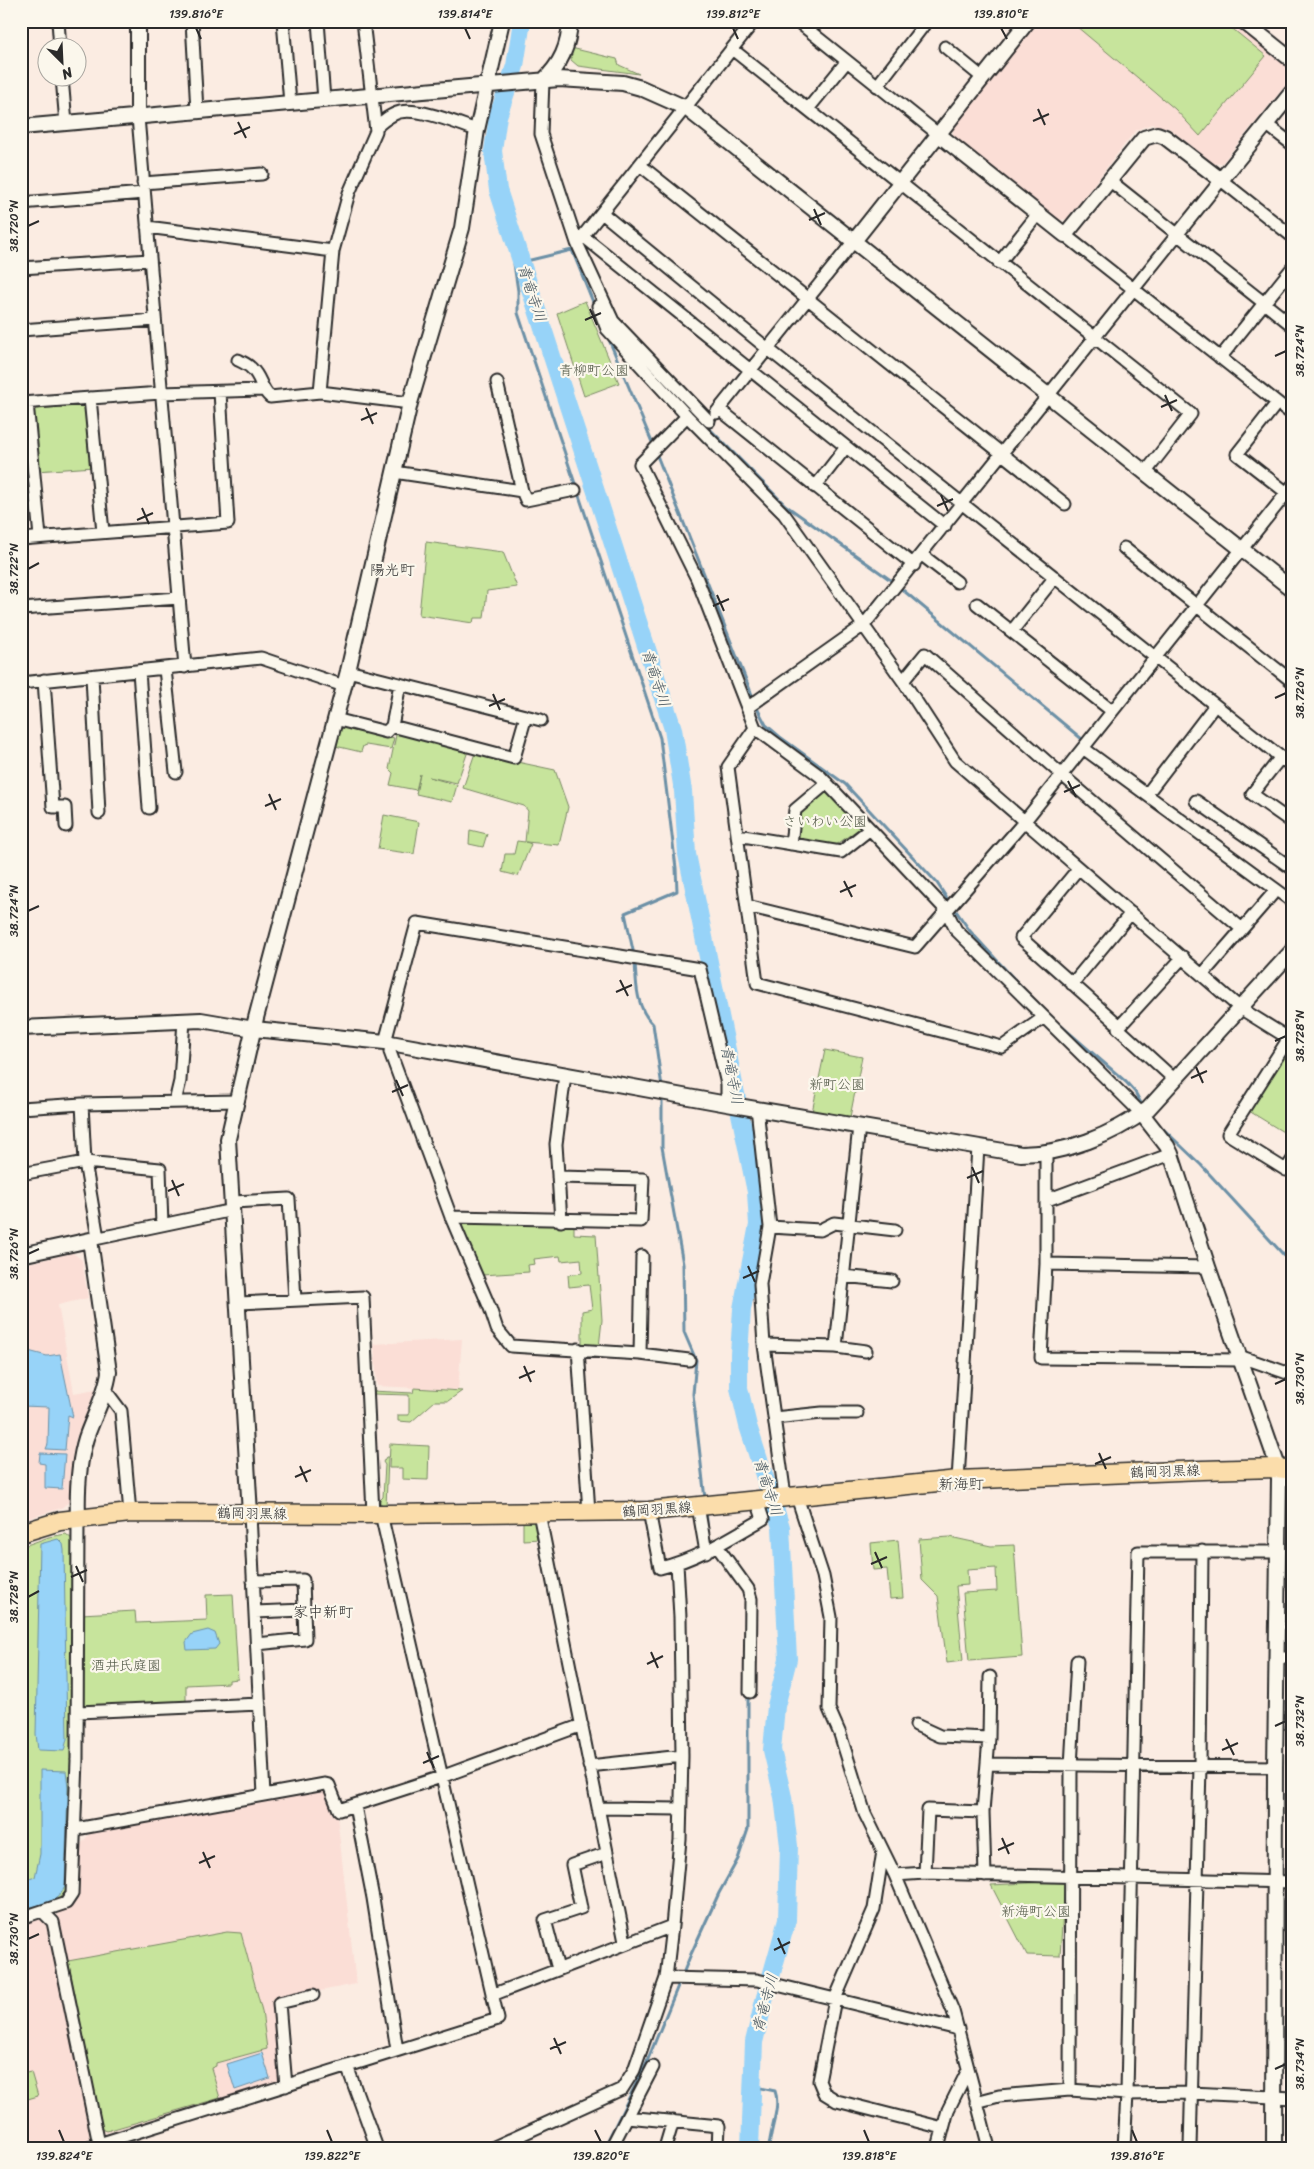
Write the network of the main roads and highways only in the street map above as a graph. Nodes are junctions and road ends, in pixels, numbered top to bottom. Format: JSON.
{"nodes":[{"id":1,"x":1285,"y":1469,"type":"edge"},
{"id":2,"x":21,"y":1533,"type":"edge"}],
"edges":[{"from":1,"to":2,"type":"main road","name":"鶴岡羽黒線"}]}
